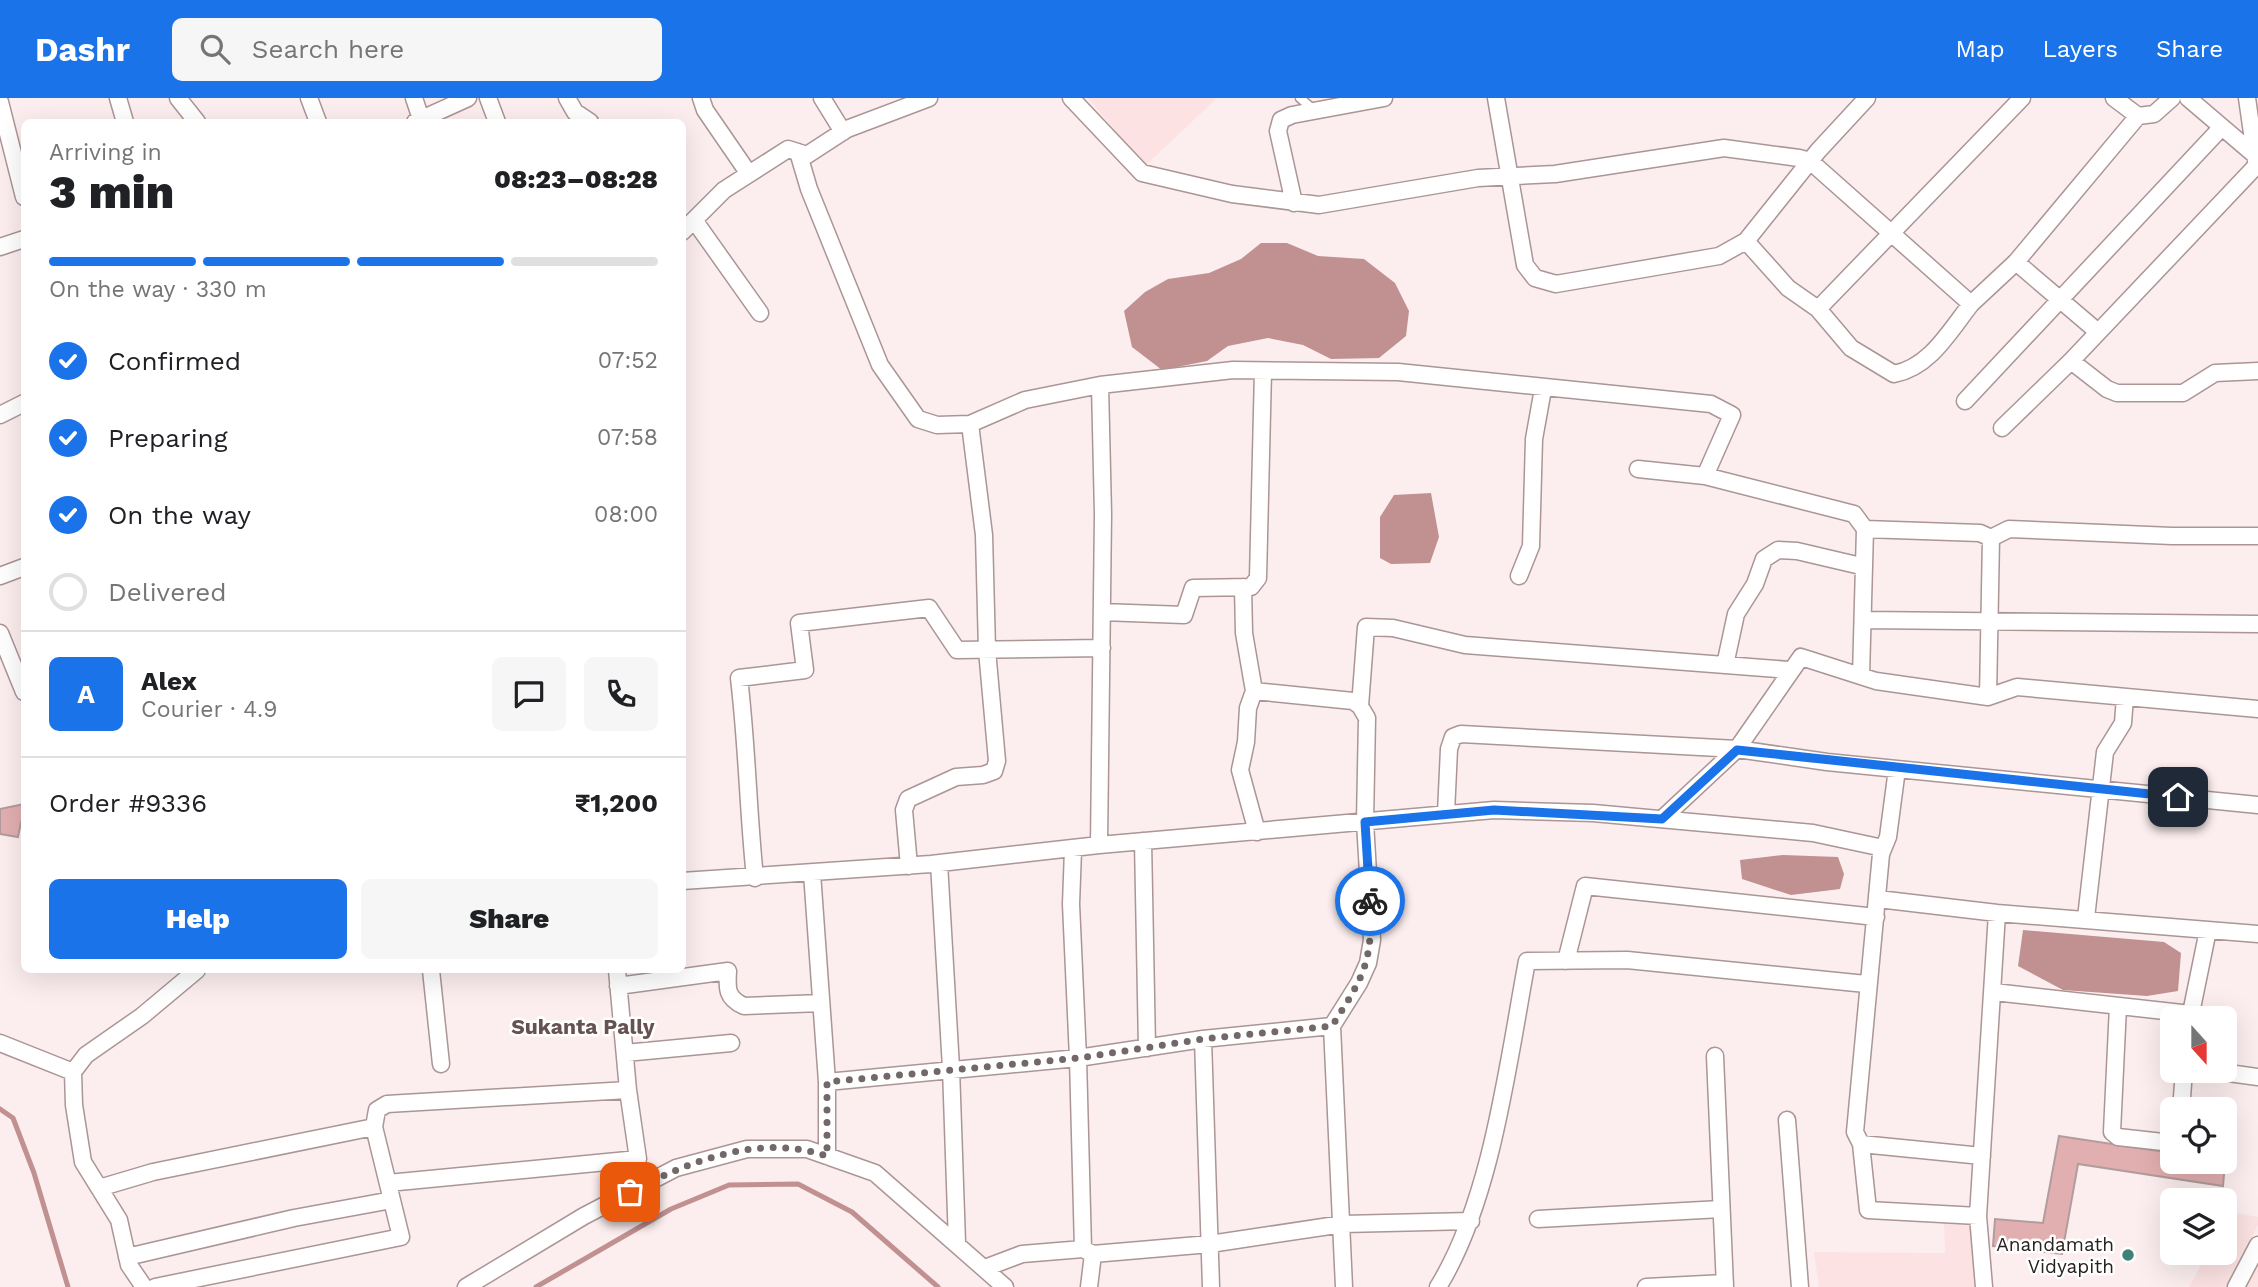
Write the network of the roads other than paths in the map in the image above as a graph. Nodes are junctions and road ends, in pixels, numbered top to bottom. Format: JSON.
{"nodes":[{"id":1,"x":118,"y":98,"type":"edge"},
{"id":2,"x":178,"y":98,"type":"edge"},
{"id":3,"x":309,"y":98,"type":"edge"},
{"id":4,"x":414,"y":98,"type":"edge"},
{"id":5,"x":468,"y":98,"type":"edge"},
{"id":6,"x":488,"y":98,"type":"edge"},
{"id":7,"x":567,"y":98,"type":"edge"},
{"id":8,"x":701,"y":98,"type":"edge"},
{"id":9,"x":822,"y":98,"type":"edge"},
{"id":10,"x":929,"y":98,"type":"edge"},
{"id":11,"x":1071,"y":98,"type":"edge"},
{"id":12,"x":1300,"y":98,"type":"edge"},
{"id":13,"x":1384,"y":98,"type":"edge"},
{"id":14,"x":1496,"y":98,"type":"edge"},
{"id":15,"x":1867,"y":98,"type":"edge"},
{"id":16,"x":2022,"y":98,"type":"edge"},
{"id":17,"x":2114,"y":98,"type":"edge"},
{"id":18,"x":2172,"y":98,"type":"edge"},
{"id":19,"x":2188,"y":98,"type":"edge"},
{"id":20,"x":2247,"y":98,"type":"edge"},
{"id":21,"x":0,"y":102,"type":"edge"},
{"id":22,"x":1315,"y":111,"type":"junction"},
{"id":23,"x":2138,"y":116,"type":"junction"},
{"id":24,"x":124,"y":119,"type":"edge"},
{"id":25,"x":195,"y":119,"type":"edge"},
{"id":26,"x":317,"y":119,"type":"edge"},
{"id":27,"x":419,"y":119,"type":"edge"},
{"id":28,"x":426,"y":119,"type":"edge"},
{"id":29,"x":496,"y":119,"type":"edge"},
{"id":30,"x":586,"y":119,"type":"edge"},
{"id":31,"x":2221,"y":128,"type":"junction"},
{"id":32,"x":843,"y":132,"type":"junction"},
{"id":33,"x":798,"y":152,"type":"junction"},
{"id":34,"x":1810,"y":161,"type":"junction"},
{"id":35,"x":2257,"y":162,"type":"edge"},
{"id":36,"x":749,"y":174,"type":"junction"},
{"id":37,"x":1508,"y":174,"type":"junction"},
{"id":38,"x":21,"y":185,"type":"edge"},
{"id":39,"x":1294,"y":203,"type":"junction"},
{"id":40,"x":688,"y":226,"type":"edge"},
{"id":41,"x":1891,"y":232,"type":"junction"},
{"id":42,"x":21,"y":240,"type":"edge"},
{"id":43,"x":1746,"y":241,"type":"junction"},
{"id":44,"x":0,"y":247,"type":"edge"},
{"id":45,"x":2016,"y":262,"type":"junction"},
{"id":46,"x":2059,"y":298,"type":"junction"},
{"id":47,"x":1970,"y":304,"type":"junction"},
{"id":48,"x":1818,"y":309,"type":"junction"},
{"id":49,"x":760,"y":313,"type":"dead end"},
{"id":50,"x":2098,"y":332,"type":"junction"},
{"id":51,"x":2071,"y":360,"type":"junction"},
{"id":52,"x":1263,"y":371,"type":"junction"},
{"id":53,"x":2258,"y":371,"type":"edge"},
{"id":54,"x":1100,"y":386,"type":"junction"},
{"id":55,"x":1544,"y":389,"type":"junction"},
{"id":56,"x":1965,"y":401,"type":"dead end"},
{"id":57,"x":21,"y":404,"type":"edge"},
{"id":58,"x":0,"y":415,"type":"edge"},
{"id":59,"x":970,"y":424,"type":"junction"},
{"id":60,"x":2002,"y":428,"type":"dead end"},
{"id":61,"x":1638,"y":469,"type":"dead end"},
{"id":62,"x":1705,"y":476,"type":"junction"},
{"id":63,"x":1865,"y":529,"type":"junction"},
{"id":64,"x":2258,"y":536,"type":"edge"},
{"id":65,"x":1991,"y":538,"type":"junction"},
{"id":66,"x":1861,"y":566,"type":"junction"},
{"id":67,"x":21,"y":568,"type":"edge"},
{"id":68,"x":0,"y":576,"type":"edge"},
{"id":69,"x":1519,"y":576,"type":"dead end"},
{"id":70,"x":1243,"y":587,"type":"junction"},
{"id":71,"x":1102,"y":612,"type":"junction"},
{"id":72,"x":1864,"y":620,"type":"junction"},
{"id":73,"x":1989,"y":623,"type":"junction"},
{"id":74,"x":2258,"y":624,"type":"edge"},
{"id":75,"x":0,"y":633,"type":"edge"},
{"id":76,"x":1102,"y":648,"type":"junction"},
{"id":77,"x":987,"y":650,"type":"junction"},
{"id":78,"x":1725,"y":665,"type":"junction"},
{"id":79,"x":1789,"y":670,"type":"junction"},
{"id":80,"x":1861,"y":676,"type":"junction"},
{"id":81,"x":21,"y":685,"type":"edge"},
{"id":82,"x":1254,"y":691,"type":"junction"},
{"id":83,"x":1988,"y":697,"type":"junction"},
{"id":84,"x":2125,"y":697,"type":"junction"},
{"id":85,"x":1360,"y":706,"type":"junction"},
{"id":86,"x":2258,"y":709,"type":"edge"},
{"id":87,"x":1737,"y":750,"type":"junction"},
{"id":88,"x":1897,"y":768,"type":"junction"},
{"id":89,"x":2098,"y":789,"type":"junction"},
{"id":90,"x":2258,"y":805,"type":"edge"},
{"id":91,"x":1446,"y":813,"type":"junction"},
{"id":92,"x":1662,"y":819,"type":"junction"},
{"id":93,"x":1365,"y":822,"type":"junction"},
{"id":94,"x":1257,"y":832,"type":"junction"},
{"id":95,"x":1143,"y":841,"type":"junction"},
{"id":96,"x":1099,"y":845,"type":"junction"},
{"id":97,"x":1883,"y":848,"type":"junction"},
{"id":98,"x":1073,"y":850,"type":"junction"},
{"id":99,"x":939,"y":863,"type":"junction"},
{"id":100,"x":909,"y":866,"type":"junction"},
{"id":101,"x":812,"y":873,"type":"junction"},
{"id":102,"x":755,"y":878,"type":"junction"},
{"id":103,"x":686,"y":881,"type":"edge"},
{"id":104,"x":1878,"y":899,"type":"junction"},
{"id":105,"x":1997,"y":913,"type":"junction"},
{"id":106,"x":1876,"y":917,"type":"junction"},
{"id":107,"x":2086,"y":918,"type":"junction"},
{"id":108,"x":2207,"y":930,"type":"junction"},
{"id":109,"x":2258,"y":934,"type":"edge"},
{"id":110,"x":1566,"y":961,"type":"junction"},
{"id":111,"x":193,"y":973,"type":"edge"},
{"id":112,"x":431,"y":973,"type":"edge"},
{"id":113,"x":617,"y":978,"type":"edge"},
{"id":114,"x":1867,"y":984,"type":"junction"},
{"id":115,"x":1994,"y":992,"type":"junction"},
{"id":116,"x":821,"y":1003,"type":"junction"},
{"id":117,"x":2118,"y":1006,"type":"junction"},
{"id":118,"x":2192,"y":1006,"type":"edge"},
{"id":119,"x":2160,"y":1012,"type":"edge"},
{"id":120,"x":1332,"y":1026,"type":"junction"},
{"id":121,"x":1203,"y":1039,"type":"junction"},
{"id":122,"x":731,"y":1042,"type":"dead end"},
{"id":123,"x":0,"y":1044,"type":"edge"},
{"id":124,"x":1147,"y":1048,"type":"junction"},
{"id":125,"x":625,"y":1053,"type":"junction"},
{"id":126,"x":1715,"y":1056,"type":"dead end"},
{"id":127,"x":1079,"y":1058,"type":"junction"},
{"id":128,"x":441,"y":1064,"type":"dead end"},
{"id":129,"x":951,"y":1068,"type":"junction"},
{"id":130,"x":74,"y":1072,"type":"junction"},
{"id":131,"x":2237,"y":1074,"type":"edge"},
{"id":132,"x":2258,"y":1077,"type":"edge"},
{"id":133,"x":827,"y":1082,"type":"junction"},
{"id":134,"x":628,"y":1090,"type":"junction"},
{"id":135,"x":1787,"y":1120,"type":"dead end"},
{"id":136,"x":374,"y":1127,"type":"junction"},
{"id":137,"x":2160,"y":1142,"type":"edge"},
{"id":138,"x":1861,"y":1144,"type":"junction"},
{"id":139,"x":827,"y":1156,"type":"junction"},
{"id":140,"x":1982,"y":1156,"type":"junction"},
{"id":141,"x":388,"y":1183,"type":"junction"},
{"id":142,"x":99,"y":1188,"type":"junction"},
{"id":143,"x":392,"y":1200,"type":"junction"},
{"id":144,"x":1721,"y":1209,"type":"junction"},
{"id":145,"x":1978,"y":1216,"type":"junction"},
{"id":146,"x":1538,"y":1219,"type":"dead end"},
{"id":147,"x":1471,"y":1221,"type":"junction"},
{"id":148,"x":1343,"y":1224,"type":"junction"},
{"id":149,"x":957,"y":1243,"type":"junction"},
{"id":150,"x":1210,"y":1244,"type":"junction"},
{"id":151,"x":2258,"y":1245,"type":"edge"},
{"id":152,"x":1088,"y":1251,"type":"junction"},
{"id":153,"x":127,"y":1258,"type":"junction"},
{"id":154,"x":985,"y":1268,"type":"junction"},
{"id":155,"x":1725,"y":1285,"type":"edge"},
{"id":156,"x":145,"y":1287,"type":"edge"},
{"id":157,"x":155,"y":1287,"type":"edge"},
{"id":158,"x":466,"y":1287,"type":"edge"},
{"id":159,"x":1005,"y":1287,"type":"edge"},
{"id":160,"x":1089,"y":1287,"type":"edge"},
{"id":161,"x":1211,"y":1287,"type":"edge"},
{"id":162,"x":1344,"y":1287,"type":"edge"},
{"id":163,"x":1438,"y":1287,"type":"edge"},
{"id":164,"x":1646,"y":1287,"type":"edge"},
{"id":165,"x":1800,"y":1287,"type":"edge"},
{"id":166,"x":1984,"y":1287,"type":"edge"},
{"id":167,"x":2236,"y":1287,"type":"edge"}],
"edges":[{"from":1,"to":24,"type":"street"},
{"from":2,"to":25,"type":"street"},
{"from":3,"to":26,"type":"street"},
{"from":4,"to":27,"type":"street"},
{"from":5,"to":28,"type":"street"},
{"from":6,"to":29,"type":"street"},
{"from":7,"to":30,"type":"street"},
{"from":8,"to":36,"type":"street"},
{"from":9,"to":32,"type":"street"},
{"from":10,"to":32,"type":"street"},
{"from":11,"to":39,"type":"street"},
{"from":12,"to":22,"type":"lane"},
{"from":13,"to":22,"type":"street"},
{"from":14,"to":37,"type":"street"},
{"from":15,"to":34,"type":"street"},
{"from":16,"to":41,"type":"street"},
{"from":17,"to":23,"type":"street"},
{"from":18,"to":23,"type":"street"},
{"from":19,"to":31,"type":"street"},
{"from":20,"to":35,"type":"street"},
{"from":21,"to":38,"type":"street"},
{"from":22,"to":39,"type":"street"},
{"from":23,"to":45,"type":"street"},
{"from":31,"to":35,"type":"street"},
{"from":31,"to":46,"type":"street"},
{"from":32,"to":33,"type":"street"},
{"from":33,"to":36,"type":"street"},
{"from":33,"to":59,"type":"street"},
{"from":34,"to":37,"type":"street"},
{"from":34,"to":41,"type":"street"},
{"from":34,"to":43,"type":"street"},
{"from":35,"to":50,"type":"street"},
{"from":36,"to":40,"type":"street"},
{"from":37,"to":39,"type":"street"},
{"from":37,"to":43,"type":"street"},
{"from":40,"to":49,"type":"street"},
{"from":41,"to":47,"type":"street"},
{"from":41,"to":48,"type":"street"},
{"from":42,"to":44,"type":"street"},
{"from":43,"to":48,"type":"street"},
{"from":45,"to":46,"type":"street"},
{"from":45,"to":47,"type":"street"},
{"from":46,"to":50,"type":"street"},
{"from":46,"to":56,"type":"street"},
{"from":47,"to":48,"type":"street"},
{"from":50,"to":51,"type":"street"},
{"from":51,"to":53,"type":"street"},
{"from":51,"to":60,"type":"street"},
{"from":52,"to":54,"type":"street"},
{"from":52,"to":55,"type":"street"},
{"from":52,"to":70,"type":"street"},
{"from":54,"to":59,"type":"street"},
{"from":54,"to":71,"type":"street"},
{"from":55,"to":62,"type":"street"},
{"from":55,"to":69,"type":"street"},
{"from":57,"to":58,"type":"street"},
{"from":59,"to":77,"type":"street"},
{"from":61,"to":62,"type":"street"},
{"from":62,"to":63,"type":"street"},
{"from":63,"to":65,"type":"street"},
{"from":63,"to":66,"type":"street"},
{"from":64,"to":65,"type":"street"},
{"from":65,"to":73,"type":"street"},
{"from":66,"to":72,"type":"street"},
{"from":66,"to":78,"type":"street"},
{"from":67,"to":68,"type":"street"},
{"from":70,"to":71,"type":"street"},
{"from":70,"to":82,"type":"street"},
{"from":71,"to":76,"type":"street"},
{"from":72,"to":73,"type":"street"},
{"from":72,"to":80,"type":"street"},
{"from":73,"to":74,"type":"street"},
{"from":73,"to":83,"type":"street"},
{"from":75,"to":81,"type":"street"},
{"from":76,"to":77,"type":"street"},
{"from":76,"to":96,"type":"street"},
{"from":77,"to":100,"type":"street"},
{"from":77,"to":102,"type":"street"},
{"from":78,"to":79,"type":"street"},
{"from":78,"to":85,"type":"street"},
{"from":79,"to":80,"type":"street"},
{"from":79,"to":87,"type":"street"},
{"from":80,"to":83,"type":"street"},
{"from":82,"to":85,"type":"street"},
{"from":82,"to":94,"type":"street"},
{"from":83,"to":84,"type":"street"},
{"from":84,"to":86,"type":"street"},
{"from":84,"to":89,"type":"street"},
{"from":85,"to":93,"type":"street"},
{"from":87,"to":88,"type":"street"},
{"from":87,"to":91,"type":"street"},
{"from":87,"to":92,"type":"street"},
{"from":88,"to":89,"type":"street"},
{"from":88,"to":97,"type":"street"},
{"from":89,"to":90,"type":"street"},
{"from":89,"to":107,"type":"street"},
{"from":91,"to":92,"type":"street"},
{"from":91,"to":93,"type":"street"},
{"from":92,"to":97,"type":"street"},
{"from":93,"to":94,"type":"street"},
{"from":93,"to":120,"type":"street"},
{"from":94,"to":95,"type":"street"},
{"from":95,"to":96,"type":"street"},
{"from":95,"to":124,"type":"street"},
{"from":96,"to":98,"type":"street"},
{"from":97,"to":104,"type":"street"},
{"from":98,"to":99,"type":"street"},
{"from":98,"to":127,"type":"street"},
{"from":99,"to":100,"type":"street"},
{"from":99,"to":129,"type":"street"},
{"from":100,"to":101,"type":"street"},
{"from":101,"to":102,"type":"street"},
{"from":101,"to":116,"type":"street"},
{"from":102,"to":103,"type":"street"},
{"from":104,"to":105,"type":"street"},
{"from":104,"to":106,"type":"street"},
{"from":105,"to":107,"type":"street"},
{"from":105,"to":115,"type":"street"},
{"from":106,"to":110,"type":"street"},
{"from":106,"to":114,"type":"street"},
{"from":107,"to":108,"type":"street"},
{"from":108,"to":109,"type":"street"},
{"from":108,"to":118,"type":"street"},
{"from":110,"to":114,"type":"street"},
{"from":110,"to":147,"type":"street"},
{"from":111,"to":130,"type":"street"},
{"from":112,"to":128,"type":"street"},
{"from":113,"to":116,"type":"street"},
{"from":113,"to":125,"type":"street"},
{"from":114,"to":138,"type":"street"},
{"from":115,"to":117,"type":"street"},
{"from":115,"to":140,"type":"street"},
{"from":116,"to":133,"type":"street"},
{"from":117,"to":119,"type":"street"},
{"from":117,"to":137,"type":"street"},
{"from":120,"to":121,"type":"street"},
{"from":120,"to":148,"type":"street"},
{"from":121,"to":124,"type":"street"},
{"from":121,"to":150,"type":"street"},
{"from":122,"to":125,"type":"street"},
{"from":123,"to":130,"type":"street"},
{"from":124,"to":127,"type":"street"},
{"from":125,"to":134,"type":"street"},
{"from":126,"to":144,"type":"street"},
{"from":127,"to":129,"type":"street"},
{"from":127,"to":152,"type":"street"},
{"from":129,"to":133,"type":"street"},
{"from":129,"to":149,"type":"street"},
{"from":130,"to":142,"type":"street"},
{"from":131,"to":132,"type":"street"},
{"from":133,"to":139,"type":"street"},
{"from":134,"to":136,"type":"street"},
{"from":134,"to":141,"type":"street"},
{"from":135,"to":165,"type":"street"},
{"from":136,"to":141,"type":"street"},
{"from":136,"to":142,"type":"street"},
{"from":138,"to":140,"type":"street"},
{"from":138,"to":145,"type":"street"},
{"from":139,"to":149,"type":"street"},
{"from":139,"to":158,"type":"street"},
{"from":140,"to":145,"type":"street"},
{"from":141,"to":143,"type":"street"},
{"from":142,"to":153,"type":"street"},
{"from":143,"to":153,"type":"street"},
{"from":143,"to":157,"type":"street"},
{"from":144,"to":146,"type":"street"},
{"from":144,"to":155,"type":"street"},
{"from":145,"to":166,"type":"street"},
{"from":147,"to":148,"type":"street"},
{"from":147,"to":163,"type":"street"},
{"from":148,"to":150,"type":"street"},
{"from":148,"to":162,"type":"street"},
{"from":149,"to":154,"type":"street"},
{"from":150,"to":152,"type":"street"},
{"from":150,"to":161,"type":"street"},
{"from":151,"to":167,"type":"street"},
{"from":152,"to":154,"type":"street"},
{"from":152,"to":160,"type":"street"},
{"from":153,"to":156,"type":"street"},
{"from":154,"to":159,"type":"street"},
{"from":155,"to":164,"type":"street"}]}
